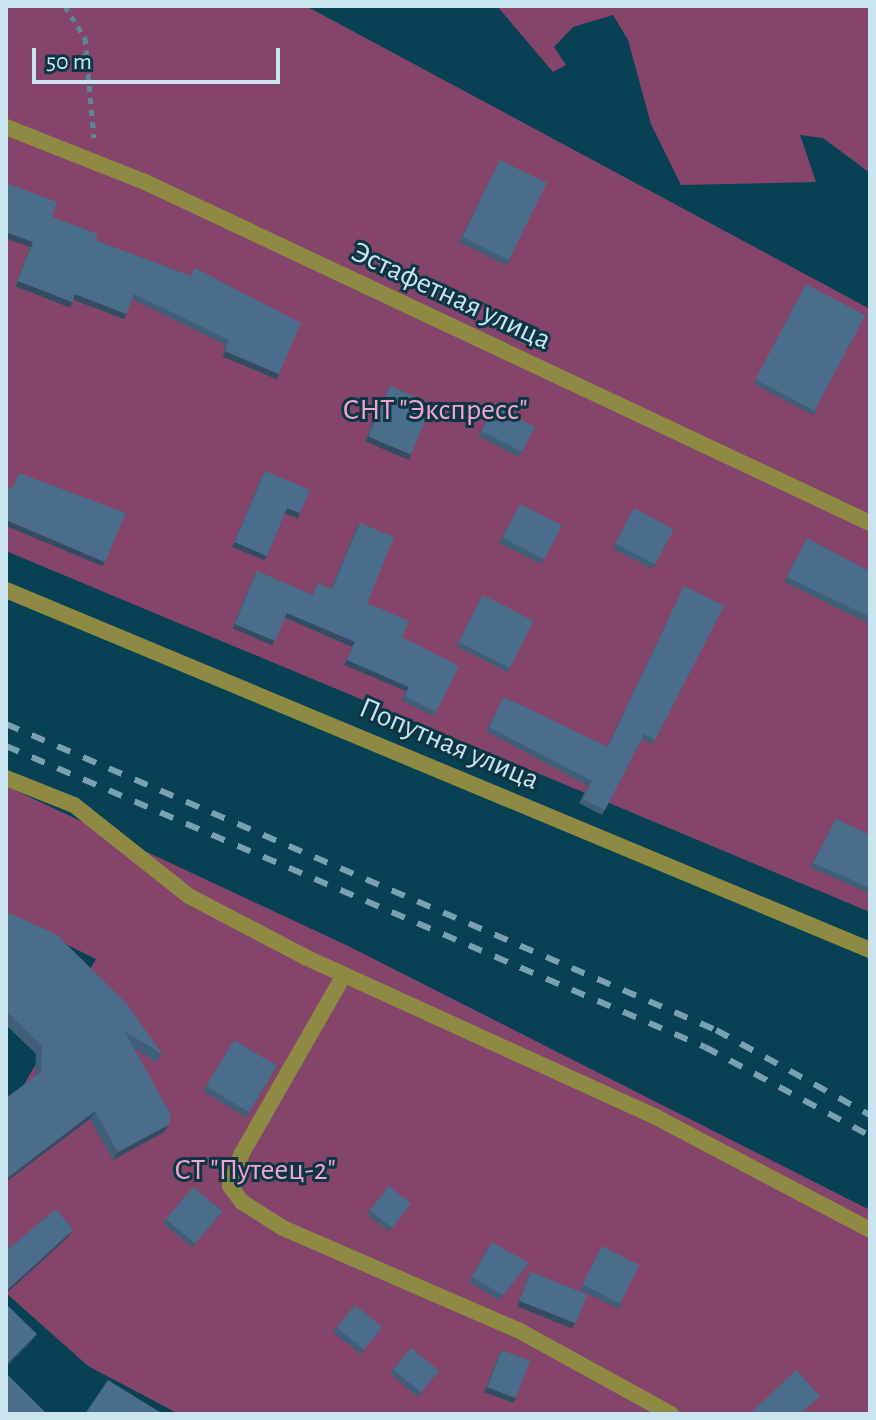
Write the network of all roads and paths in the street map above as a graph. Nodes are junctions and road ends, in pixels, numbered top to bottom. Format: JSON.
{"nodes":[{"id":1,"x":65,"y":6,"type":"edge"},
{"id":2,"x":6,"y":127,"type":"edge"},
{"id":3,"x":96,"y":163,"type":"junction"},
{"id":4,"x":870,"y":523,"type":"edge"},
{"id":5,"x":6,"y":590,"type":"edge"},
{"id":6,"x":6,"y":778,"type":"edge"},
{"id":7,"x":870,"y":950,"type":"edge"},
{"id":8,"x":344,"y":975,"type":"junction"},
{"id":9,"x":870,"y":1230,"type":"edge"},
{"id":10,"x":671,"y":1414,"type":"edge"}],
"edges":[{"from":1,"to":3,"type":"path"},
{"from":2,"to":3,"type":"street","name":"Эстафетная улица"},
{"from":3,"to":4,"type":"street","name":"Эстафетная улица"},
{"from":5,"to":7,"type":"street","name":"Попутная улица"},
{"from":6,"to":8,"type":"street"},
{"from":8,"to":9,"type":"street"},
{"from":8,"to":10,"type":"street"}]}
